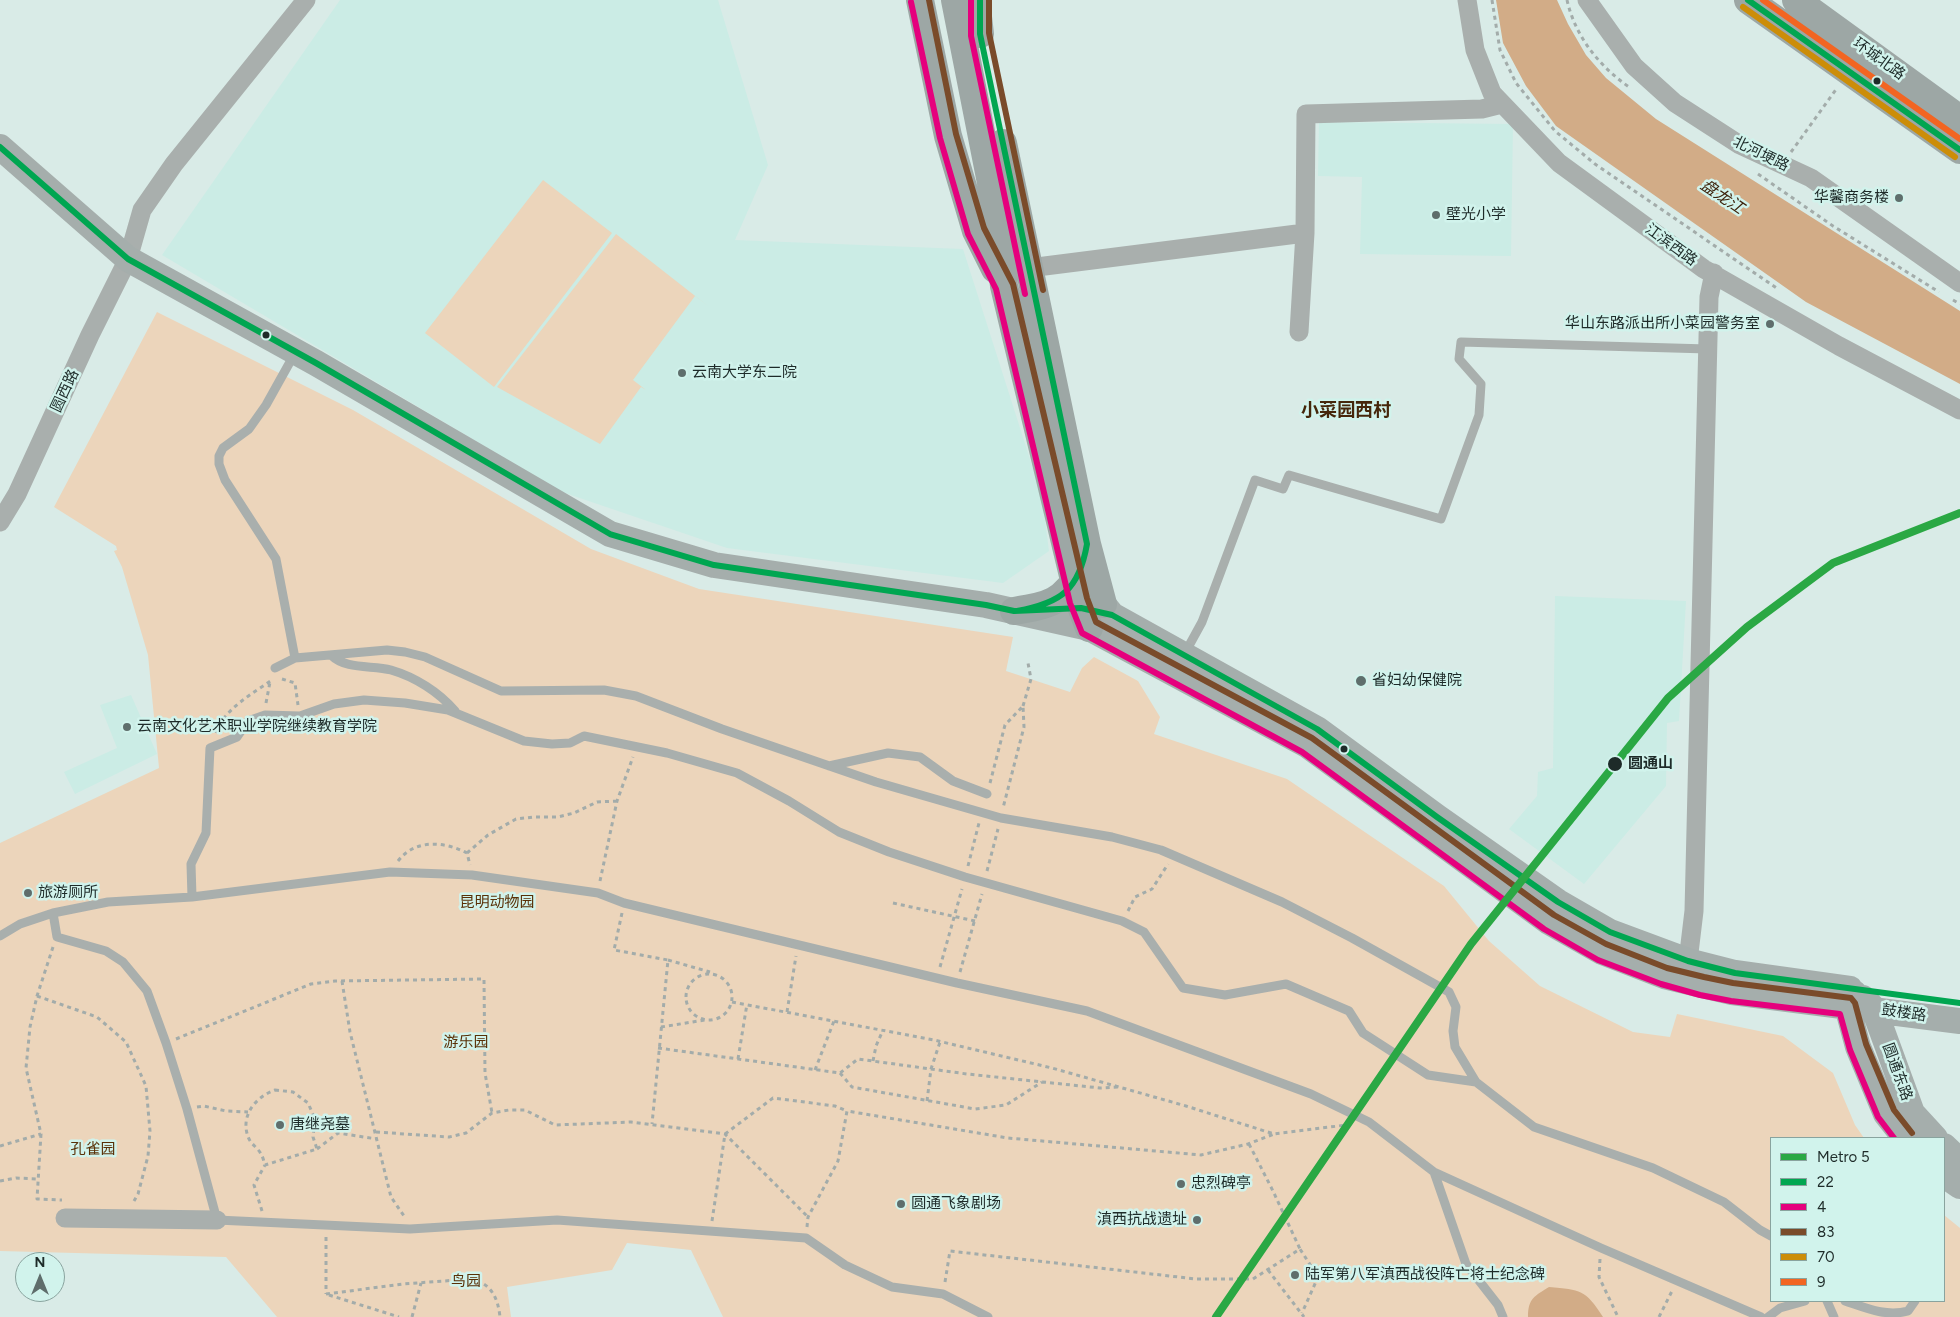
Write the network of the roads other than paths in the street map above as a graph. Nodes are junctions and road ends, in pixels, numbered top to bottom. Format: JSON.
{"nodes":[{"id":1,"x":306,"y":0,"type":"edge"},
{"id":2,"x":920,"y":0,"type":"edge"},
{"id":3,"x":1467,"y":0,"type":"edge"},
{"id":4,"x":1586,"y":0,"type":"edge"},
{"id":5,"x":1748,"y":0,"type":"edge"},
{"id":6,"x":1796,"y":0,"type":"edge"},
{"id":7,"x":963,"y":1,"type":"edge"},
{"id":8,"x":1502,"y":104,"type":"junction"},
{"id":9,"x":1960,"y":119,"type":"edge"},
{"id":10,"x":0,"y":147,"type":"edge"},
{"id":11,"x":1960,"y":150,"type":"edge"},
{"id":12,"x":1305,"y":233,"type":"junction"},
{"id":13,"x":128,"y":259,"type":"junction"},
{"id":14,"x":1029,"y":268,"type":"junction"},
{"id":15,"x":1714,"y":273,"type":"junction"},
{"id":16,"x":1960,"y":283,"type":"edge"},
{"id":17,"x":1004,"y":286,"type":"junction"},
{"id":18,"x":1299,"y":332,"type":"dead end"},
{"id":19,"x":1708,"y":349,"type":"junction"},
{"id":20,"x":296,"y":352,"type":"junction"},
{"id":21,"x":1960,"y":410,"type":"edge"},
{"id":22,"x":0,"y":522,"type":"edge"},
{"id":23,"x":1087,"y":544,"type":"junction"},
{"id":24,"x":1074,"y":582,"type":"junction"},
{"id":25,"x":1014,"y":611,"type":"junction"},
{"id":26,"x":1096,"y":614,"type":"junction"},
{"id":27,"x":331,"y":655,"type":"junction"},
{"id":28,"x":1184,"y":655,"type":"junction"},
{"id":29,"x":295,"y":658,"type":"junction"},
{"id":30,"x":275,"y":668,"type":"dead end"},
{"id":31,"x":457,"y":714,"type":"junction"},
{"id":32,"x":829,"y":766,"type":"junction"},
{"id":33,"x":987,"y":794,"type":"road end"},
{"id":34,"x":192,"y":896,"type":"junction"},
{"id":35,"x":53,"y":913,"type":"junction"},
{"id":36,"x":0,"y":936,"type":"edge"},
{"id":37,"x":1688,"y":961,"type":"junction"},
{"id":38,"x":1851,"y":998,"type":"junction"},
{"id":39,"x":1960,"y":1003,"type":"edge"},
{"id":40,"x":1874,"y":1009,"type":"junction"},
{"id":41,"x":1960,"y":1021,"type":"edge"},
{"id":42,"x":1476,"y":1082,"type":"junction"},
{"id":43,"x":1904,"y":1137,"type":"edge"},
{"id":44,"x":1934,"y":1137,"type":"edge"},
{"id":45,"x":1945,"y":1147,"type":"edge"},
{"id":46,"x":1960,"y":1161,"type":"edge"},
{"id":47,"x":1434,"y":1172,"type":"junction"},
{"id":48,"x":1945,"y":1176,"type":"edge"},
{"id":49,"x":1960,"y":1186,"type":"edge"},
{"id":50,"x":65,"y":1218,"type":"dead end"},
{"id":51,"x":217,"y":1220,"type":"junction"},
{"id":52,"x":1770,"y":1235,"type":"edge"},
{"id":53,"x":1801,"y":1302,"type":"edge"},
{"id":54,"x":1827,"y":1302,"type":"edge"},
{"id":55,"x":1849,"y":1302,"type":"edge"},
{"id":56,"x":1913,"y":1302,"type":"edge"},
{"id":57,"x":988,"y":1317,"type":"edge"},
{"id":58,"x":1503,"y":1317,"type":"edge"},
{"id":59,"x":1761,"y":1317,"type":"edge"},
{"id":60,"x":1768,"y":1317,"type":"edge"},
{"id":61,"x":1834,"y":1317,"type":"edge"}],
"edges":[{"from":1,"to":13,"type":"street","name":"圆西路"},
{"from":2,"to":17,"type":"main road"},
{"from":3,"to":8,"type":"street","name":"江滨西路"},
{"from":4,"to":16,"type":"street","name":"北河埂路"},
{"from":5,"to":11,"type":"main road","name":"环城北路"},
{"from":6,"to":9,"type":"main road","name":"环城北路"},
{"from":7,"to":14,"type":"main road"},
{"from":7,"to":17,"type":"main road"},
{"from":7,"to":17,"type":"main road"},
{"from":8,"to":12,"type":"street"},
{"from":8,"to":15,"type":"street","name":"江滨西路"},
{"from":10,"to":13,"type":"main road"},
{"from":12,"to":14,"type":"street"},
{"from":12,"to":18,"type":"street"},
{"from":13,"to":20,"type":"main road"},
{"from":13,"to":22,"type":"street","name":"圆西路"},
{"from":14,"to":23,"type":"main road"},
{"from":15,"to":19,"type":"street"},
{"from":15,"to":21,"type":"street","name":"江滨西路"},
{"from":17,"to":24,"type":"main road"},
{"from":19,"to":28,"type":"lane"},
{"from":19,"to":37,"type":"street"},
{"from":20,"to":25,"type":"main road"},
{"from":20,"to":29,"type":"lane"},
{"from":23,"to":24,"type":"main road"},
{"from":23,"to":26,"type":"main road"},
{"from":24,"to":25,"type":"main road"},
{"from":24,"to":26,"type":"main road"},
{"from":25,"to":26,"type":"main road"},
{"from":26,"to":28,"type":"main road","name":"鼓楼路"},
{"from":26,"to":38,"type":"main road","name":"鼓楼路"},
{"from":27,"to":29,"type":"lane"},
{"from":27,"to":31,"type":"lane"},
{"from":27,"to":32,"type":"lane"},
{"from":28,"to":37,"type":"main road","name":"鼓楼路"},
{"from":29,"to":30,"type":"lane"},
{"from":31,"to":34,"type":"lane"},
{"from":31,"to":42,"type":"lane"},
{"from":32,"to":33,"type":"lane"},
{"from":32,"to":42,"type":"lane"},
{"from":34,"to":35,"type":"lane"},
{"from":34,"to":47,"type":"lane"},
{"from":35,"to":36,"type":"lane"},
{"from":35,"to":51,"type":"lane"},
{"from":37,"to":38,"type":"main road","name":"鼓楼路"},
{"from":38,"to":39,"type":"main road","name":"鼓楼路"},
{"from":38,"to":40,"type":"main road","name":"圆通东路"},
{"from":38,"to":43,"type":"main road","name":"圆通东路"},
{"from":40,"to":41,"type":"main road","name":"鼓楼路"},
{"from":40,"to":44,"type":"main road","name":"圆通东路"},
{"from":42,"to":52,"type":"lane"},
{"from":45,"to":46,"type":"main road"},
{"from":47,"to":58,"type":"lane"},
{"from":47,"to":59,"type":"lane"},
{"from":48,"to":49,"type":"main road"},
{"from":50,"to":51,"type":"street"},
{"from":51,"to":57,"type":"lane"},
{"from":53,"to":60,"type":"lane"},
{"from":54,"to":61,"type":"lane"},
{"from":55,"to":56,"type":"lane"}]}
